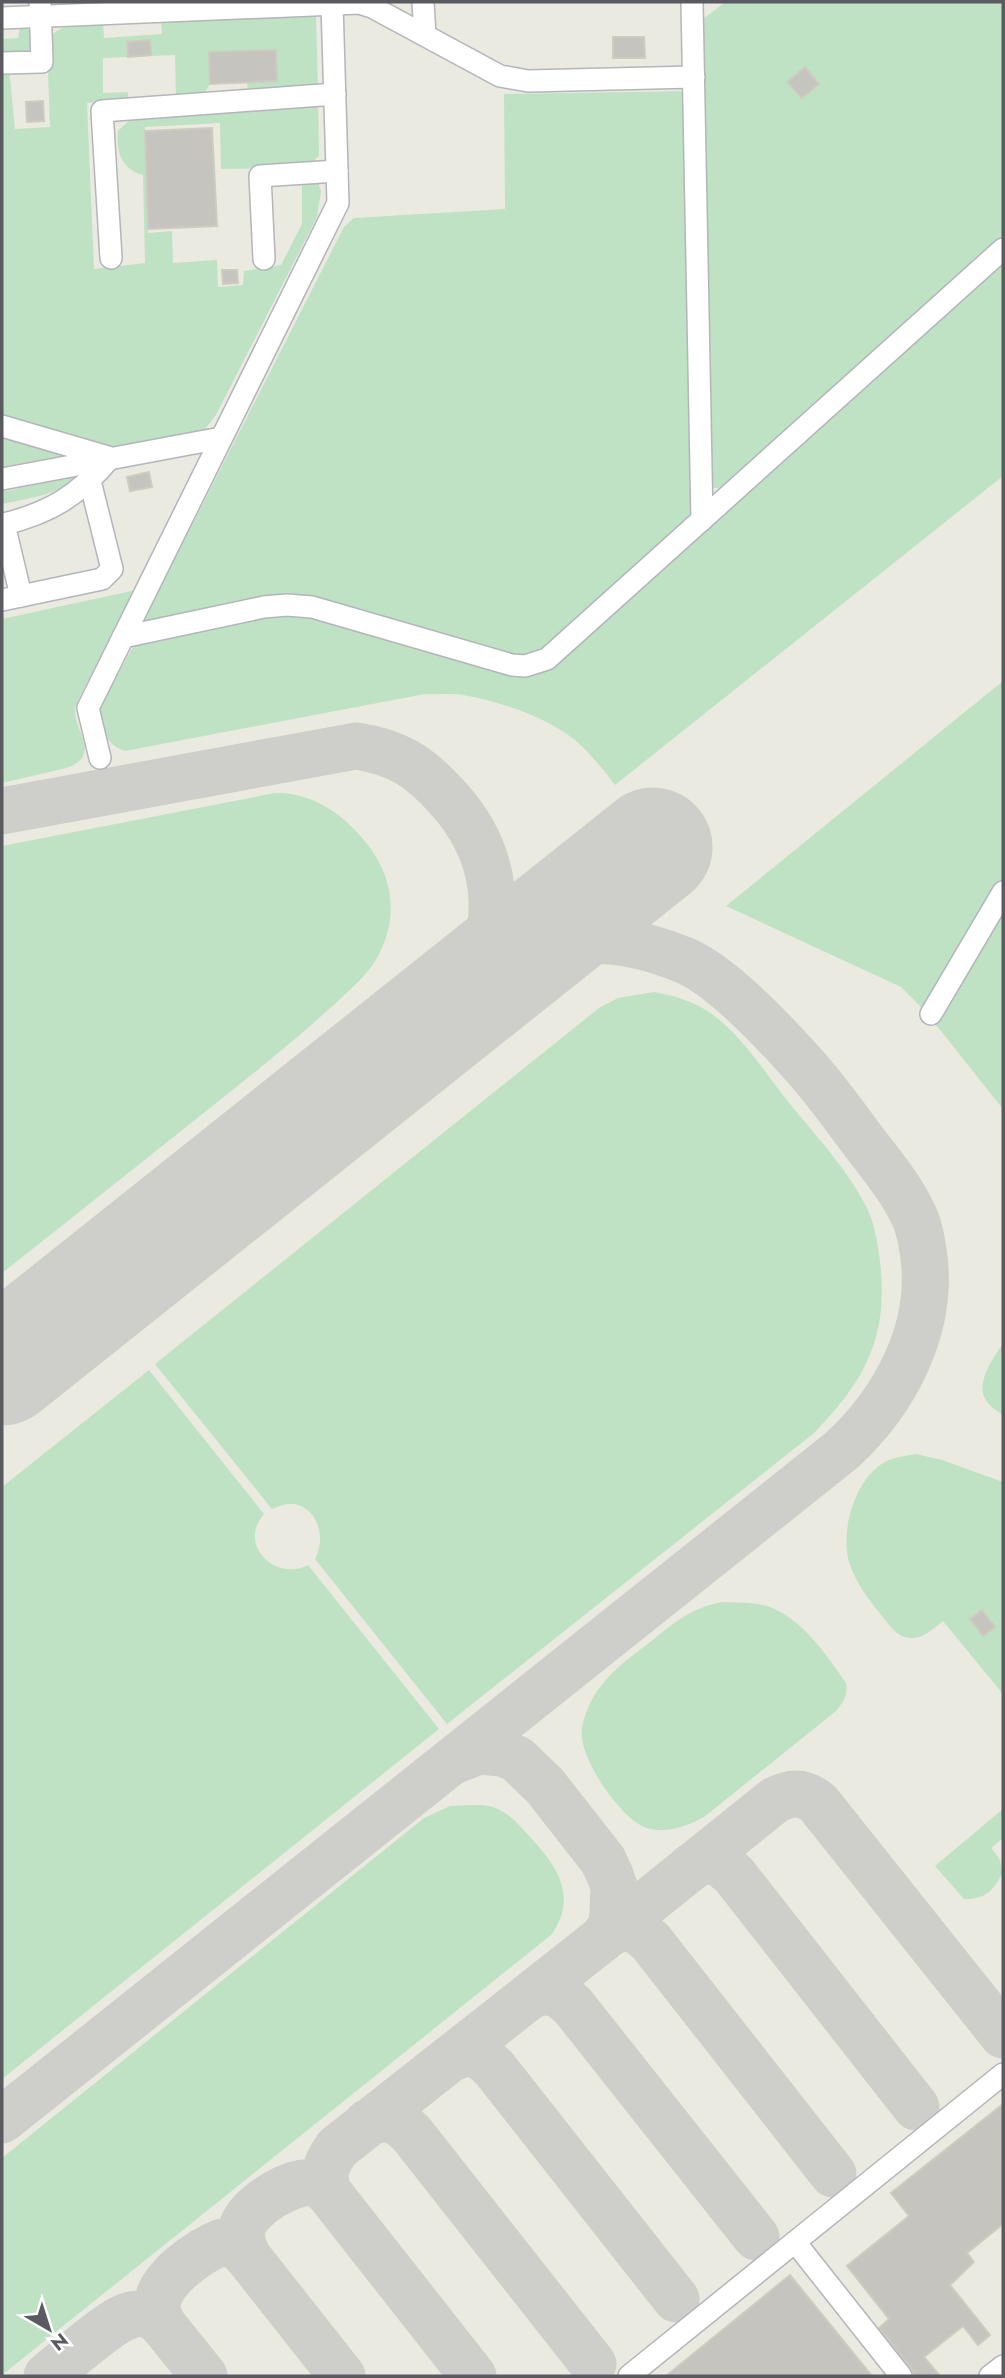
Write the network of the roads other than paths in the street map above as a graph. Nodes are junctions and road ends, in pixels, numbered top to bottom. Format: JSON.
{"nodes":[{"id":1,"x":423,"y":2,"type":"edge"},
{"id":2,"x":692,"y":2,"type":"edge"},
{"id":3,"x":270,"y":4,"type":"edge"},
{"id":4,"x":332,"y":4,"type":"junction"},
{"id":5,"x":198,"y":6,"type":"edge"},
{"id":6,"x":41,"y":9,"type":"edge"},
{"id":7,"x":2,"y":18,"type":"edge"},
{"id":8,"x":425,"y":35,"type":"junction"},
{"id":9,"x":2,"y":63,"type":"edge"},
{"id":10,"x":694,"y":77,"type":"junction"},
{"id":11,"x":335,"y":94,"type":"junction"},
{"id":12,"x":337,"y":171,"type":"junction"},
{"id":13,"x":1003,"y":249,"type":"edge"},
{"id":14,"x":111,"y":258,"type":"dead end"},
{"id":15,"x":264,"y":259,"type":"dead end"},
{"id":16,"x":2,"y":426,"type":"edge"},
{"id":17,"x":221,"y":438,"type":"junction"},
{"id":18,"x":110,"y":458,"type":"junction"},
{"id":19,"x":2,"y":479,"type":"edge"},
{"id":20,"x":90,"y":481,"type":"junction"},
{"id":21,"x":702,"y":520,"type":"junction"},
{"id":22,"x":11,"y":598,"type":"edge"},
{"id":23,"x":123,"y":637,"type":"junction"},
{"id":24,"x":100,"y":758,"type":"dead end"},
{"id":25,"x":1003,"y":892,"type":"edge"},
{"id":26,"x":931,"y":1014,"type":"dead end"},
{"id":27,"x":1003,"y":2074,"type":"edge"},
{"id":28,"x":795,"y":2242,"type":"junction"},
{"id":29,"x":1003,"y":2366,"type":"edge"},
{"id":30,"x":629,"y":2376,"type":"edge"},
{"id":31,"x":901,"y":2376,"type":"edge"},
{"id":32,"x":990,"y":2376,"type":"edge"}],
"edges":[{"from":1,"to":8,"type":"lane"},
{"from":2,"to":10,"type":"lane"},
{"from":3,"to":4,"type":"lane"},
{"from":3,"to":5,"type":"lane"},
{"from":4,"to":8,"type":"lane"},
{"from":4,"to":11,"type":"lane"},
{"from":5,"to":6,"type":"lane"},
{"from":6,"to":7,"type":"lane"},
{"from":6,"to":9,"type":"lane"},
{"from":8,"to":10,"type":"lane"},
{"from":10,"to":21,"type":"lane"},
{"from":11,"to":12,"type":"lane"},
{"from":11,"to":14,"type":"lane"},
{"from":12,"to":15,"type":"lane"},
{"from":12,"to":17,"type":"lane"},
{"from":13,"to":21,"type":"lane"},
{"from":16,"to":18,"type":"lane"},
{"from":17,"to":18,"type":"lane"},
{"from":17,"to":23,"type":"lane"},
{"from":18,"to":19,"type":"lane"},
{"from":18,"to":20,"type":"lane"},
{"from":20,"to":22,"type":"lane"},
{"from":20,"to":22,"type":"lane"},
{"from":21,"to":23,"type":"lane"},
{"from":23,"to":24,"type":"lane"},
{"from":25,"to":26,"type":"lane"},
{"from":27,"to":28,"type":"lane"},
{"from":28,"to":30,"type":"lane"},
{"from":28,"to":31,"type":"lane"},
{"from":29,"to":32,"type":"lane"}]}
